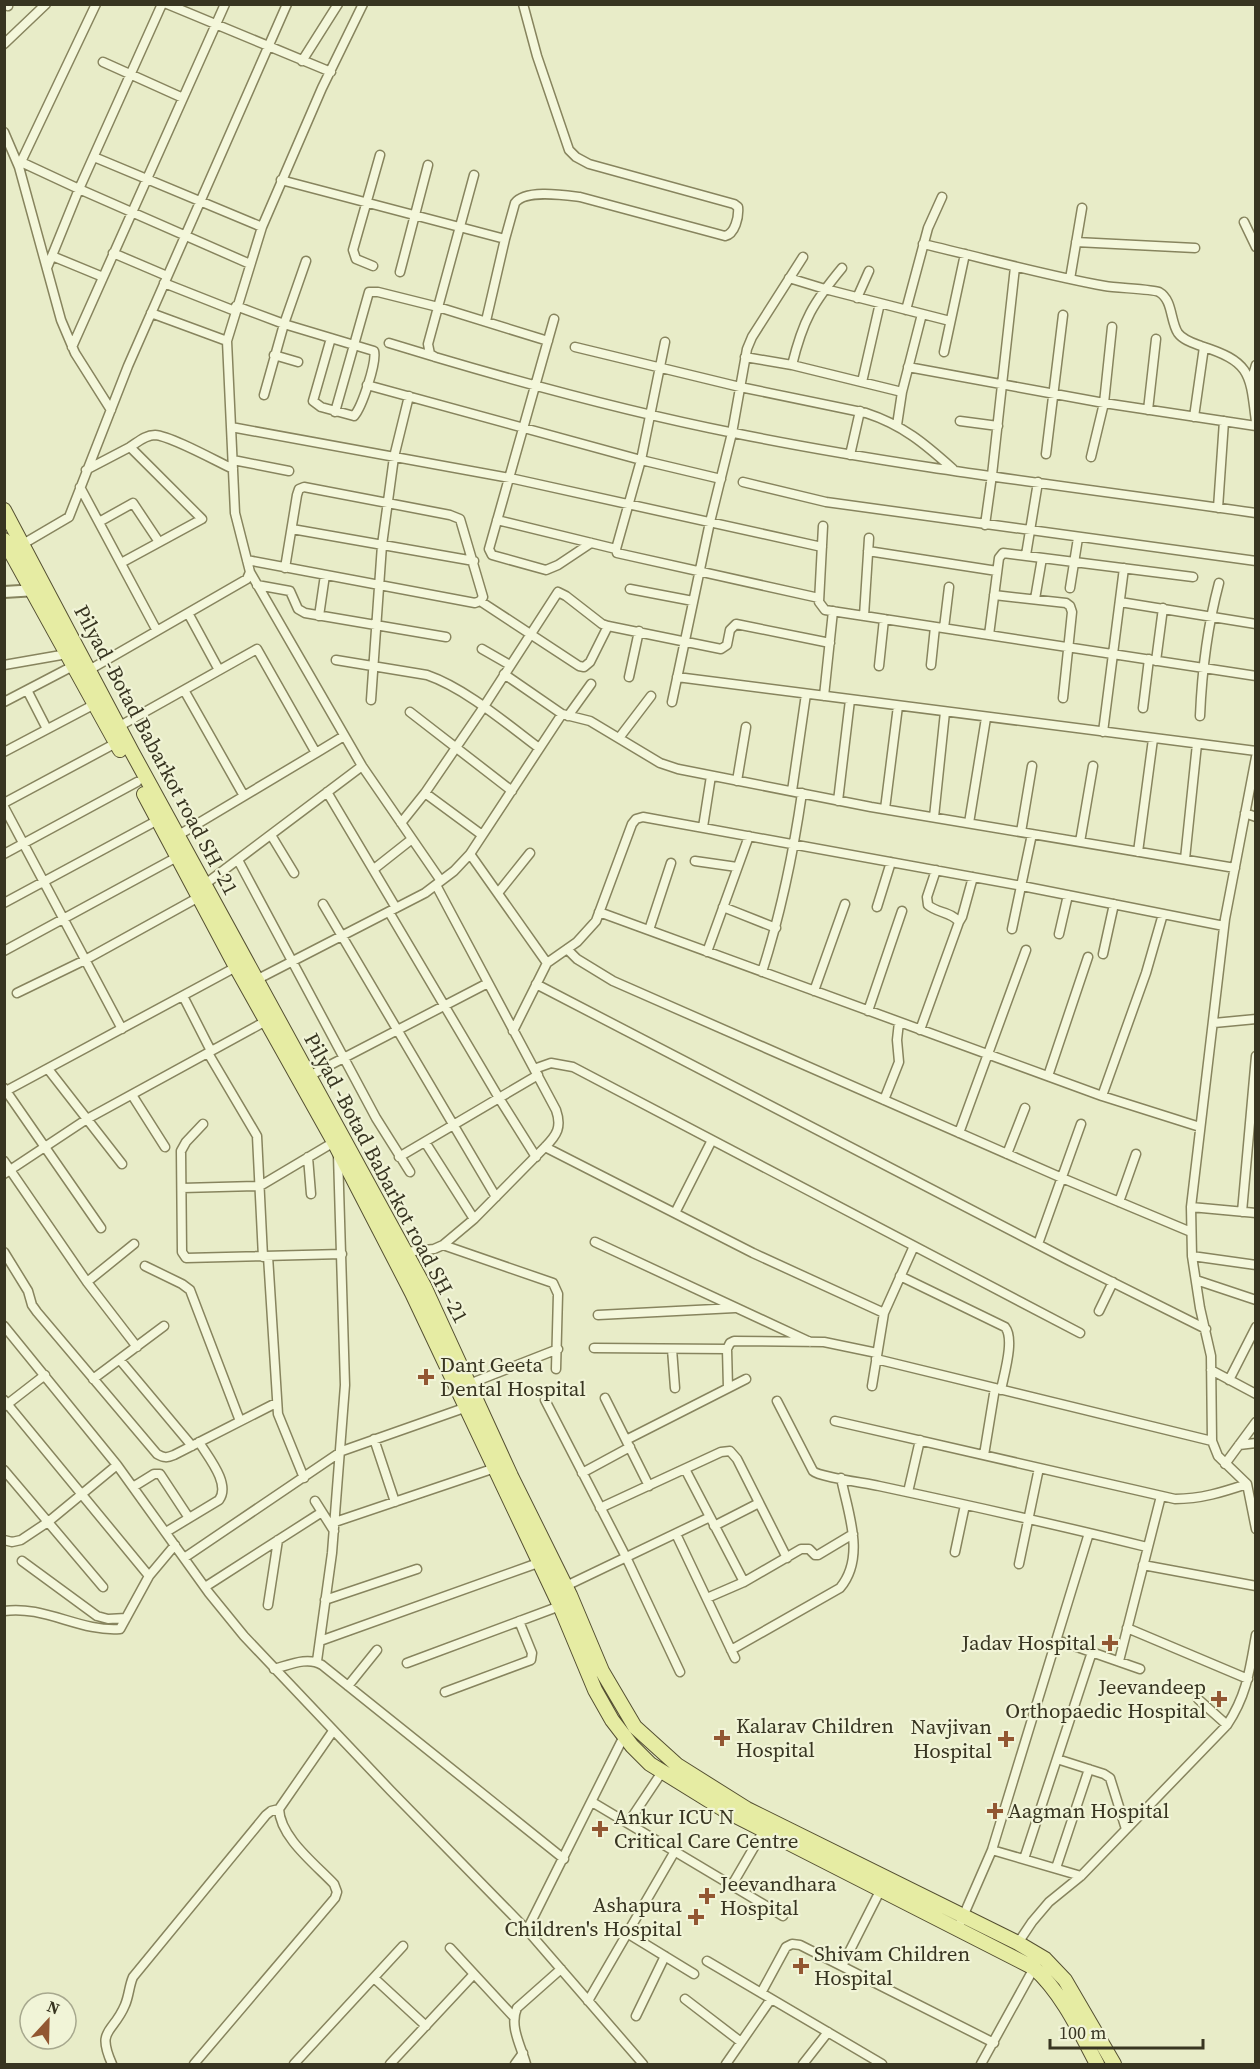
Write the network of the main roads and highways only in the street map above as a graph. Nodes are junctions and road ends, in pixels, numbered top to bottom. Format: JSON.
{"nodes":[{"id":1,"x":4,"y":510,"type":"edge"},
{"id":2,"x":4,"y":540,"type":"edge"},
{"id":3,"x":202,"y":891,"type":"junction"},
{"id":4,"x":365,"y":1189,"type":"junction"},
{"id":5,"x":961,"y":1922,"type":"junction"},
{"id":6,"x":1097,"y":2064,"type":"edge"},
{"id":7,"x":1114,"y":2064,"type":"edge"}],
"edges":[{"from":1,"to":3,"type":"main road","name":"Pilyad -Botad Babarkot road SH -21"},
{"from":2,"to":3,"type":"main road","name":"Pilyad -Botad Babarkot road SH -21"},
{"from":3,"to":4,"type":"main road","name":"Pilyad -Botad Babarkot road SH -21"},
{"from":3,"to":4,"type":"main road","name":"Pilyad -Botad Babarkot road SH -21"},
{"from":4,"to":5,"type":"main road","name":"Pilyad -Botad Babarkot road SH -21"},
{"from":4,"to":5,"type":"main road","name":"Pilyad -Botad Babarkot road SH -21"},
{"from":5,"to":6,"type":"main road","name":"Pilyad -Botad Babarkot road SH -21"},
{"from":5,"to":7,"type":"main road","name":"Pilyad -Botad Babarkot road SH -21"}]}
